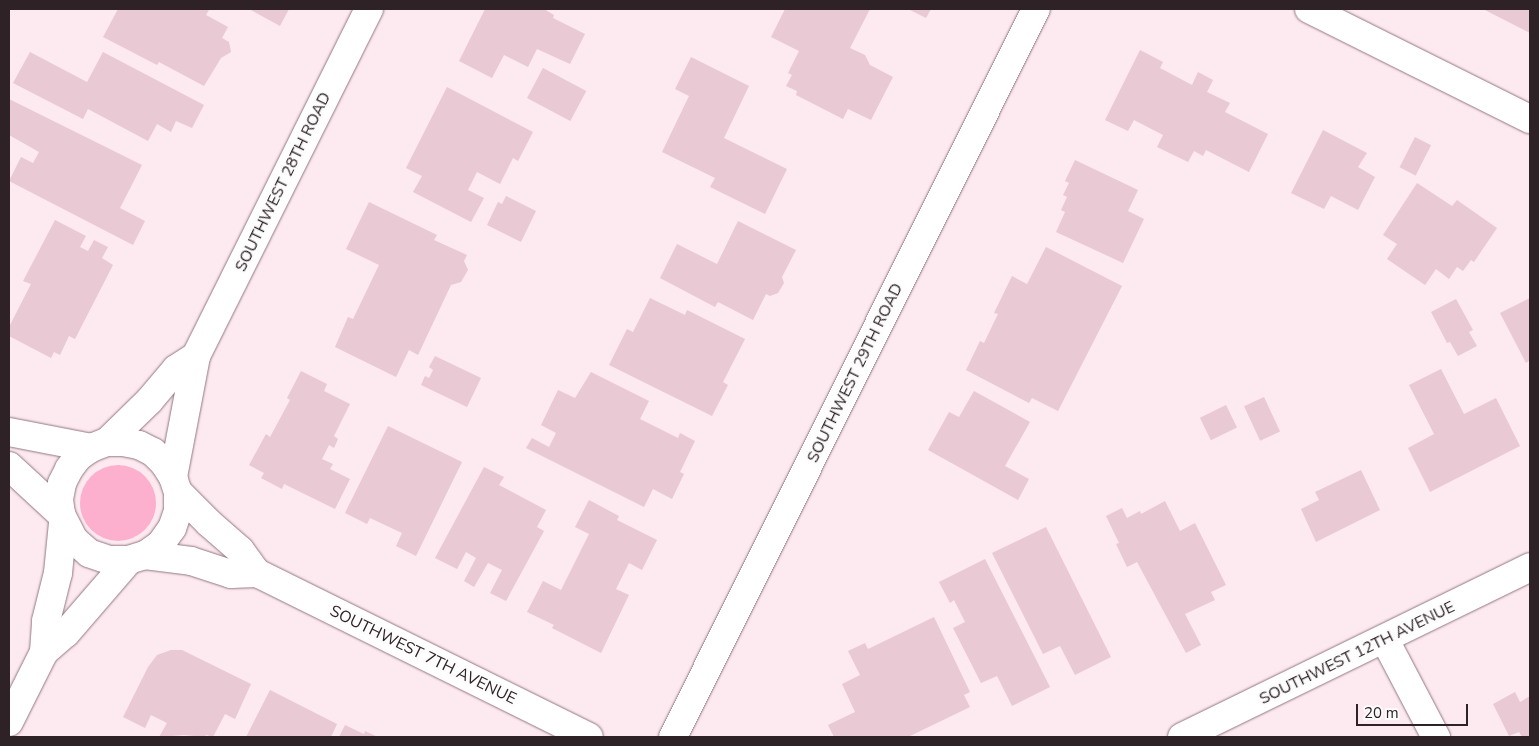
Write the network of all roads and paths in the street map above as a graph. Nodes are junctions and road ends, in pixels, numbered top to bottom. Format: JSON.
{"nodes":[{"id":1,"x":369,"y":9,"type":"edge"},
{"id":2,"x":1036,"y":9,"type":"edge"},
{"id":3,"x":1309,"y":9,"type":"edge"},
{"id":4,"x":1530,"y":119,"type":"edge"},
{"id":5,"x":196,"y":356,"type":"junction"},
{"id":6,"x":9,"y":432,"type":"edge"},
{"id":7,"x":99,"y":445,"type":"junction"},
{"id":8,"x":9,"y":466,"type":"edge"},
{"id":9,"x":175,"y":484,"type":"junction"},
{"id":10,"x":62,"y":518,"type":"junction"},
{"id":11,"x":137,"y":557,"type":"junction"},
{"id":12,"x":1530,"y":567,"type":"edge"},
{"id":13,"x":257,"y":573,"type":"junction"},
{"id":14,"x":1386,"y":640,"type":"junction"},
{"id":15,"x":44,"y":652,"type":"junction"},
{"id":16,"x":9,"y":722,"type":"edge"},
{"id":17,"x":589,"y":737,"type":"edge"},
{"id":18,"x":673,"y":737,"type":"edge"},
{"id":19,"x":1182,"y":737,"type":"edge"},
{"id":20,"x":1436,"y":737,"type":"edge"}],
"edges":[{"from":1,"to":5,"type":"street","name":"SOUTHWEST 28TH ROAD"},
{"from":2,"to":18,"type":"street","name":"SOUTHWEST 29TH ROAD"},
{"from":3,"to":4,"type":"street"},
{"from":5,"to":7,"type":"street","name":"SOUTHWEST 28TH ROAD"},
{"from":5,"to":9,"type":"street","name":"SOUTHWEST 28TH ROAD"},
{"from":6,"to":7,"type":"street"},
{"from":7,"to":9,"type":"street"},
{"from":7,"to":10,"type":"street"},
{"from":8,"to":10,"type":"street"},
{"from":9,"to":11,"type":"street"},
{"from":9,"to":13,"type":"street","name":"SOUTHWEST 7TH AVENUE"},
{"from":10,"to":11,"type":"street"},
{"from":10,"to":15,"type":"street"},
{"from":11,"to":13,"type":"street","name":"SOUTHWEST 7TH AVENUE"},
{"from":11,"to":15,"type":"street"},
{"from":12,"to":14,"type":"street","name":"SOUTHWEST 12TH AVENUE"},
{"from":13,"to":17,"type":"street","name":"SOUTHWEST 7TH AVENUE"},
{"from":14,"to":19,"type":"street","name":"SOUTHWEST 12TH AVENUE"},
{"from":14,"to":20,"type":"street"},
{"from":15,"to":16,"type":"street"}]}
